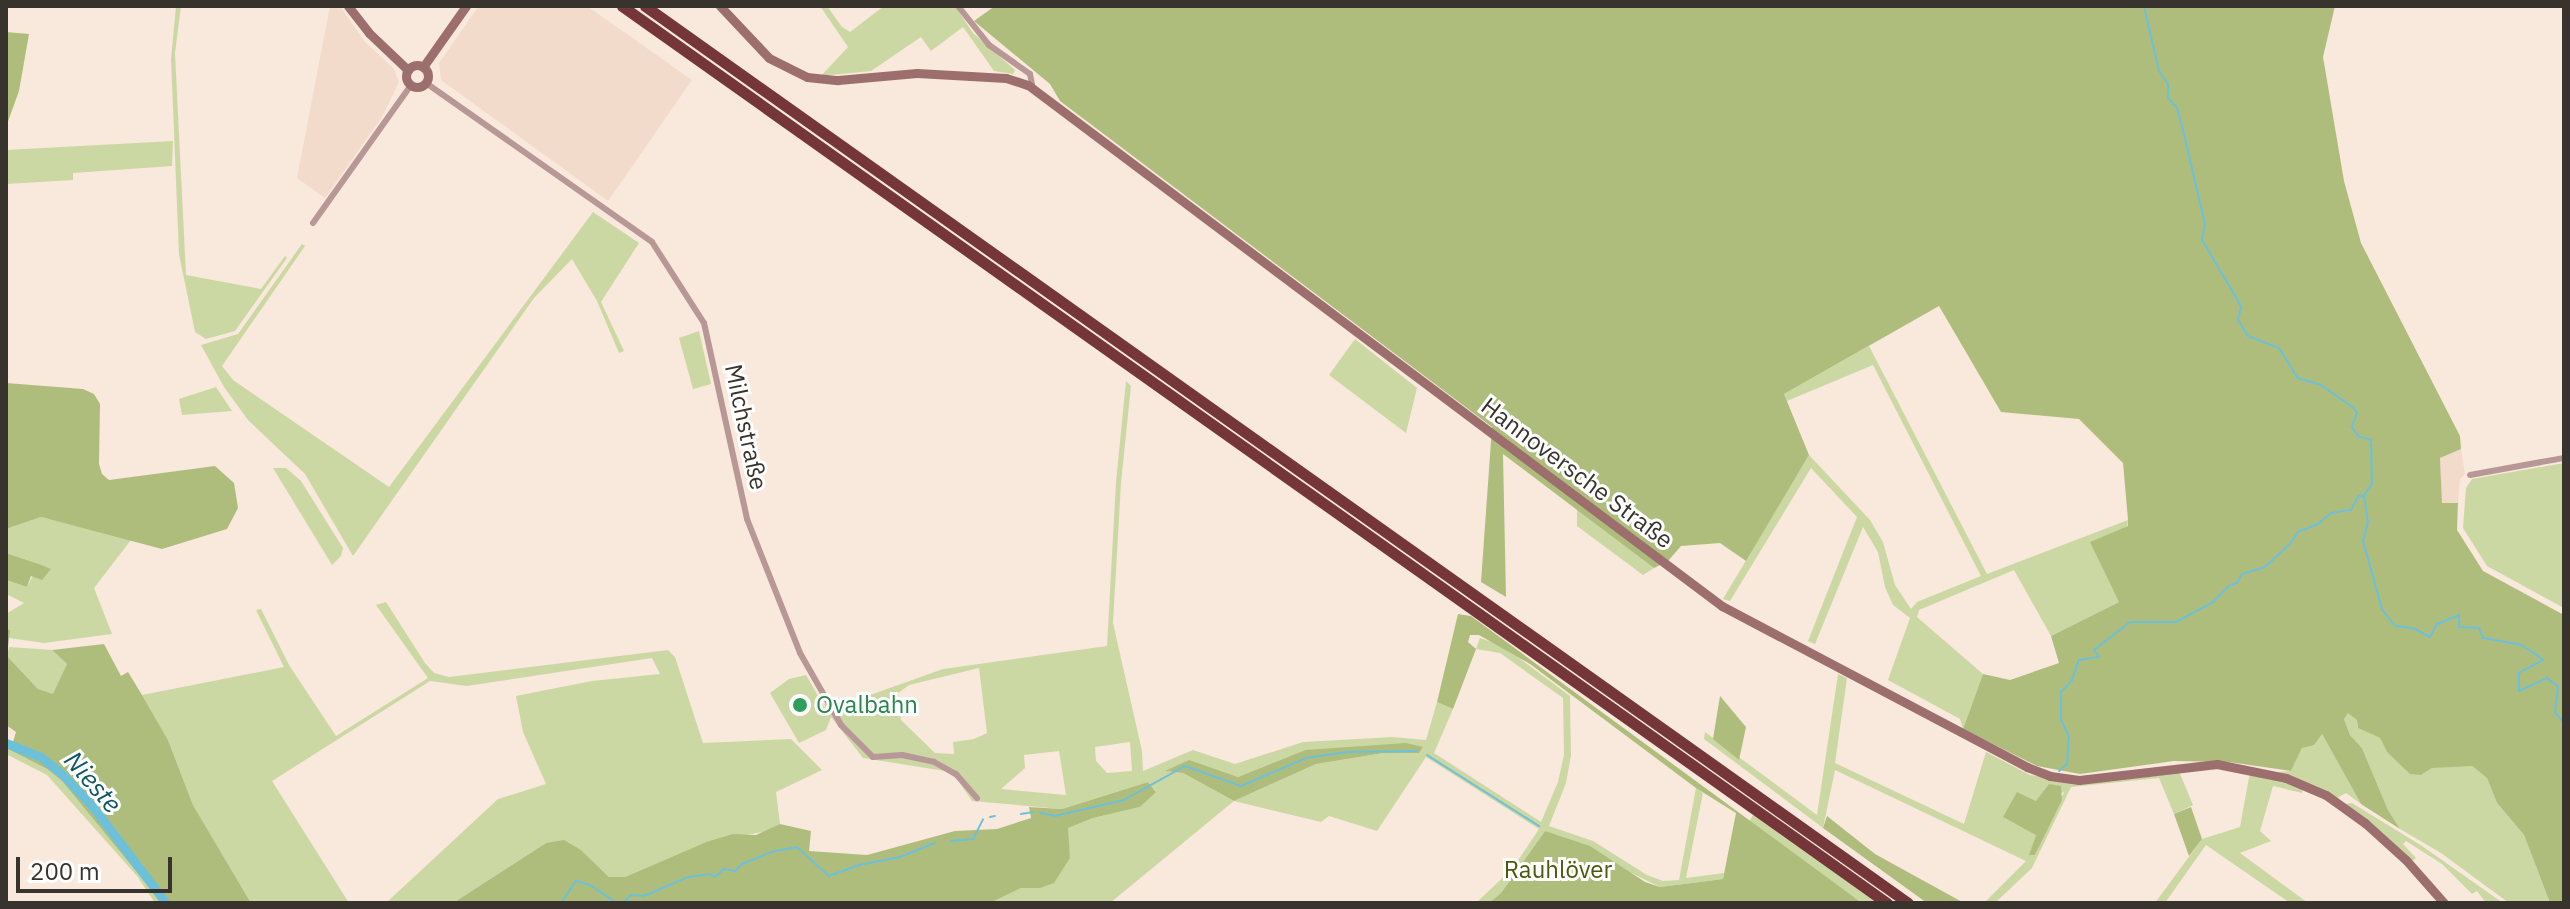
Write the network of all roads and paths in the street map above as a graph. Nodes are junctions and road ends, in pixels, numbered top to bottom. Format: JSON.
{"nodes":[{"id":1,"x":348,"y":6,"type":"edge"},
{"id":2,"x":466,"y":6,"type":"edge"},
{"id":3,"x":622,"y":6,"type":"edge"},
{"id":4,"x":645,"y":6,"type":"edge"},
{"id":5,"x":720,"y":6,"type":"edge"},
{"id":6,"x":958,"y":6,"type":"edge"},
{"id":7,"x":423,"y":67,"type":"junction"},
{"id":8,"x":408,"y":70,"type":"junction"},
{"id":9,"x":426,"y":83,"type":"junction"},
{"id":10,"x":411,"y":85,"type":"junction"},
{"id":11,"x":1033,"y":89,"type":"junction"},
{"id":12,"x":313,"y":223,"type":"dead end"},
{"id":13,"x":2564,"y":458,"type":"edge"},
{"id":14,"x":2470,"y":475,"type":"dead end"},
{"id":15,"x":977,"y":798,"type":"dead end"},
{"id":16,"x":1887,"y":903,"type":"edge"},
{"id":17,"x":1908,"y":903,"type":"edge"},
{"id":18,"x":2444,"y":903,"type":"edge"}],
"edges":[{"from":1,"to":8,"type":"main road"},
{"from":2,"to":7,"type":"main road"},
{"from":3,"to":16,"type":"highway"},
{"from":4,"to":17,"type":"highway"},
{"from":5,"to":11,"type":"main road","name":"Hannoversche Straße"},
{"from":6,"to":11,"type":"street"},
{"from":7,"to":8,"type":"main road"},
{"from":7,"to":9,"type":"main road"},
{"from":8,"to":10,"type":"main road"},
{"from":9,"to":10,"type":"main road"},
{"from":9,"to":15,"type":"street","name":"Milchstraße"},
{"from":10,"to":12,"type":"street"},
{"from":11,"to":18,"type":"main road","name":"Hannoversche Straße"},
{"from":13,"to":14,"type":"street"}]}
